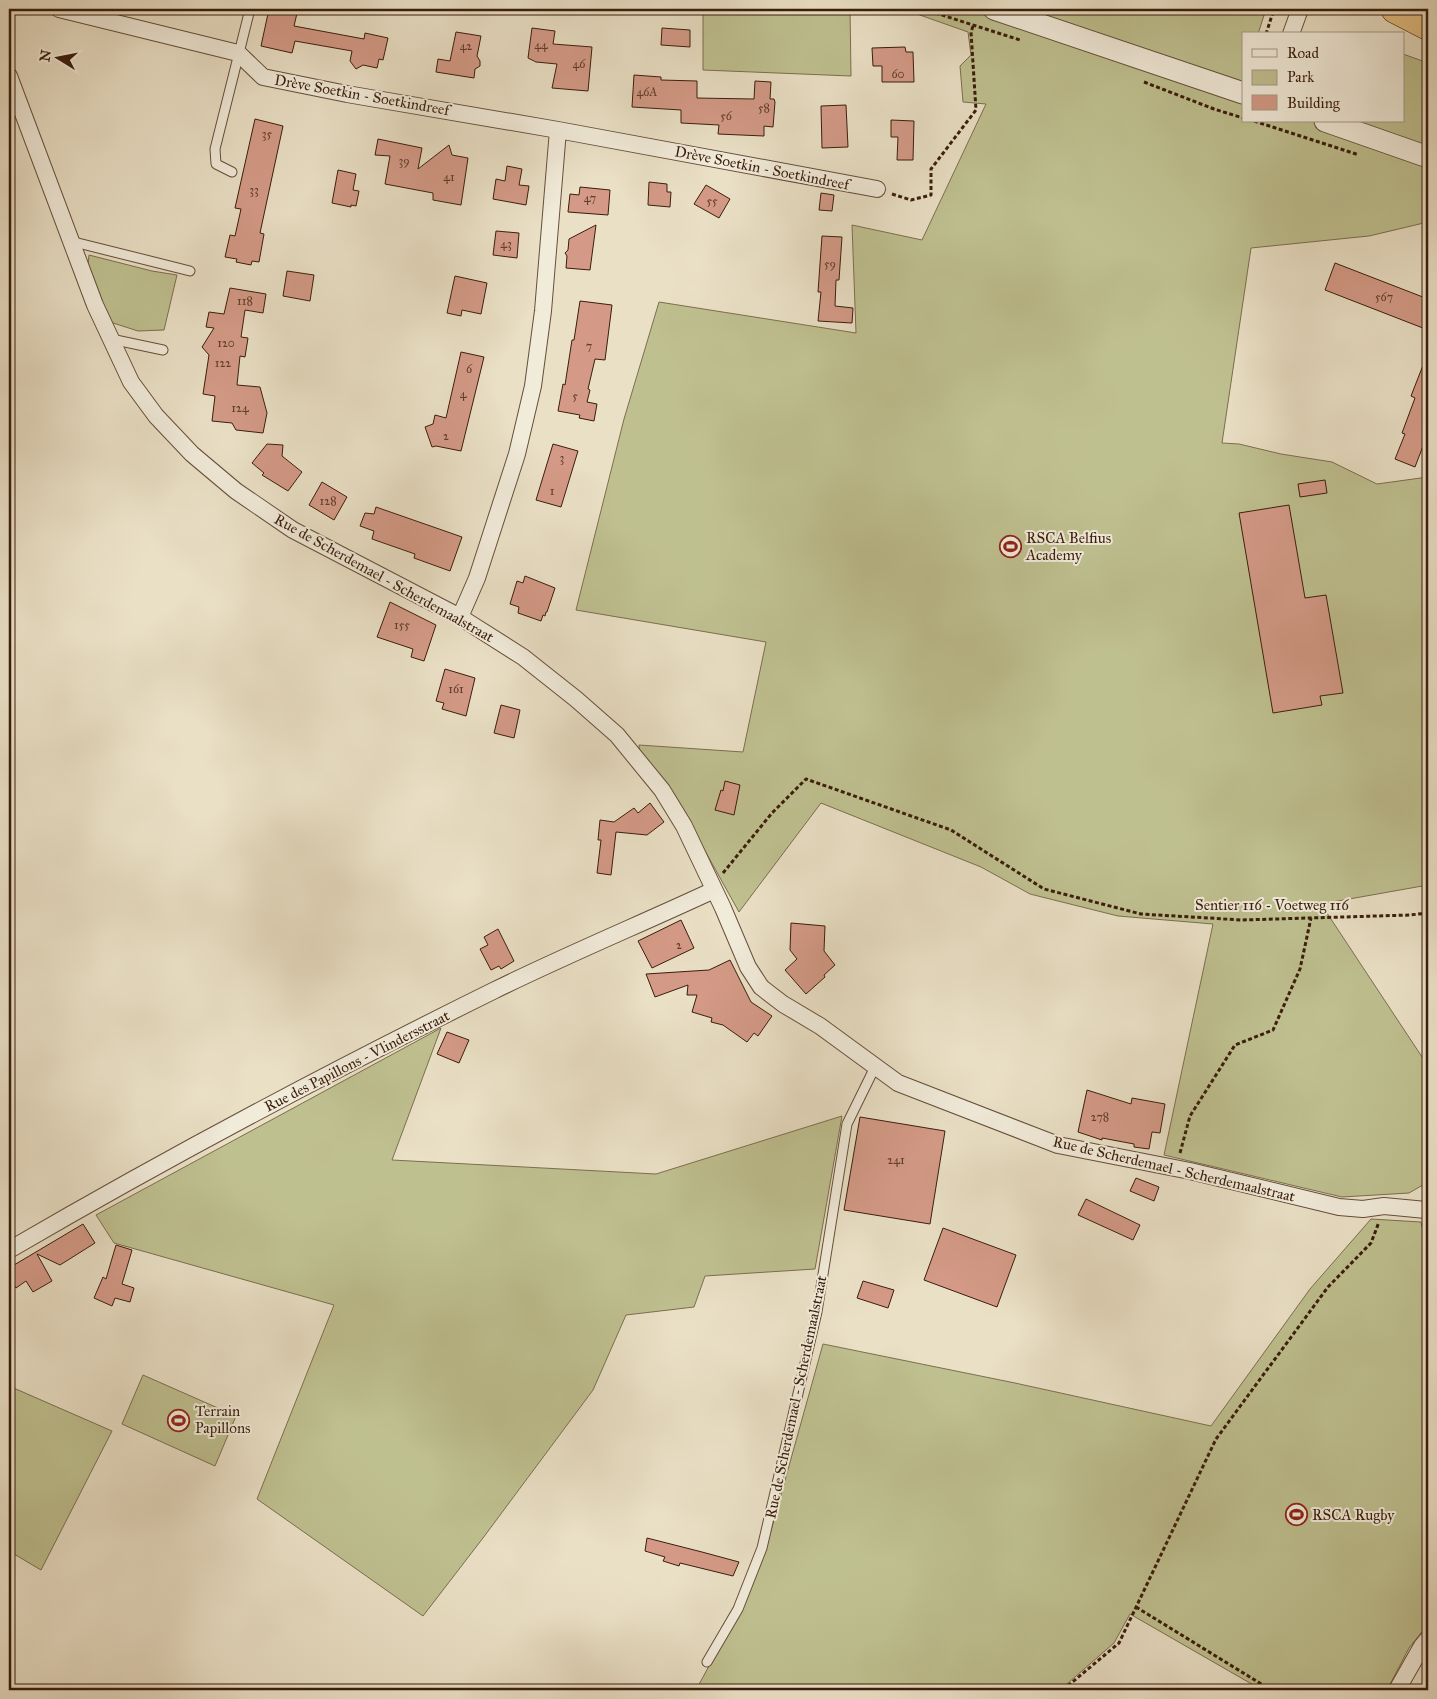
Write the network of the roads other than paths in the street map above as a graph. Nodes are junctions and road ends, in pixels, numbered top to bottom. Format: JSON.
{"nodes":[{"id":1,"x":59,"y":9,"type":"edge"},
{"id":2,"x":250,"y":9,"type":"edge"},
{"id":3,"x":994,"y":9,"type":"edge"},
{"id":4,"x":1300,"y":9,"type":"edge"},
{"id":5,"x":1395,"y":9,"type":"edge"},
{"id":6,"x":1421,"y":9,"type":"edge"},
{"id":7,"x":1428,"y":11,"type":"edge"},
{"id":8,"x":1428,"y":26,"type":"edge"},
{"id":9,"x":1292,"y":32,"type":"edge"},
{"id":10,"x":238,"y":53,"type":"junction"},
{"id":11,"x":9,"y":76,"type":"edge"},
{"id":12,"x":1242,"y":93,"type":"edge"},
{"id":13,"x":1328,"y":122,"type":"edge"},
{"id":14,"x":558,"y":130,"type":"junction"},
{"id":15,"x":1428,"y":157,"type":"edge"},
{"id":16,"x":232,"y":172,"type":"dead end"},
{"id":17,"x":877,"y":189,"type":"road end"},
{"id":18,"x":70,"y":241,"type":"junction"},
{"id":19,"x":190,"y":271,"type":"dead end"},
{"id":20,"x":110,"y":339,"type":"junction"},
{"id":21,"x":163,"y":350,"type":"dead end"},
{"id":22,"x":460,"y":617,"type":"junction"},
{"id":23,"x":712,"y":885,"type":"junction"},
{"id":24,"x":875,"y":1067,"type":"junction"},
{"id":25,"x":1428,"y":1212,"type":"edge"},
{"id":26,"x":9,"y":1250,"type":"edge"},
{"id":27,"x":1428,"y":1639,"type":"edge"},
{"id":28,"x":707,"y":1662,"type":"dead end"},
{"id":29,"x":1397,"y":1690,"type":"edge"}],
"edges":[{"from":1,"to":10,"type":"street"},
{"from":2,"to":10,"type":"lane"},
{"from":3,"to":12,"type":"street"},
{"from":4,"to":9,"type":"street"},
{"from":5,"to":8,"type":"highway"},
{"from":6,"to":7,"type":"highway"},
{"from":10,"to":14,"type":"street","name":"Drève Soetkin - Soetkindreef"},
{"from":10,"to":16,"type":"lane"},
{"from":11,"to":18,"type":"street","name":"Rue de Scherdemael - Scherdemaalstraat"},
{"from":13,"to":15,"type":"street"},
{"from":14,"to":17,"type":"street","name":"Drève Soetkin - Soetkindreef"},
{"from":14,"to":22,"type":"street"},
{"from":18,"to":19,"type":"lane"},
{"from":18,"to":20,"type":"street","name":"Rue de Scherdemael - Scherdemaalstraat"},
{"from":20,"to":21,"type":"lane"},
{"from":20,"to":22,"type":"street","name":"Rue de Scherdemael - Scherdemaalstraat"},
{"from":22,"to":23,"type":"street","name":"Rue de Scherdemael - Scherdemaalstraat"},
{"from":23,"to":24,"type":"street","name":"Rue de Scherdemael - Scherdemaalstraat"},
{"from":23,"to":26,"type":"street","name":"Rue des Papillons - Vlindersstraat"},
{"from":24,"to":25,"type":"street","name":"Rue de Scherdemael - Scherdemaalstraat"},
{"from":24,"to":28,"type":"lane","name":"Rue de Scherdemael - Scherdemaalstraat"},
{"from":27,"to":29,"type":"street"}]}
